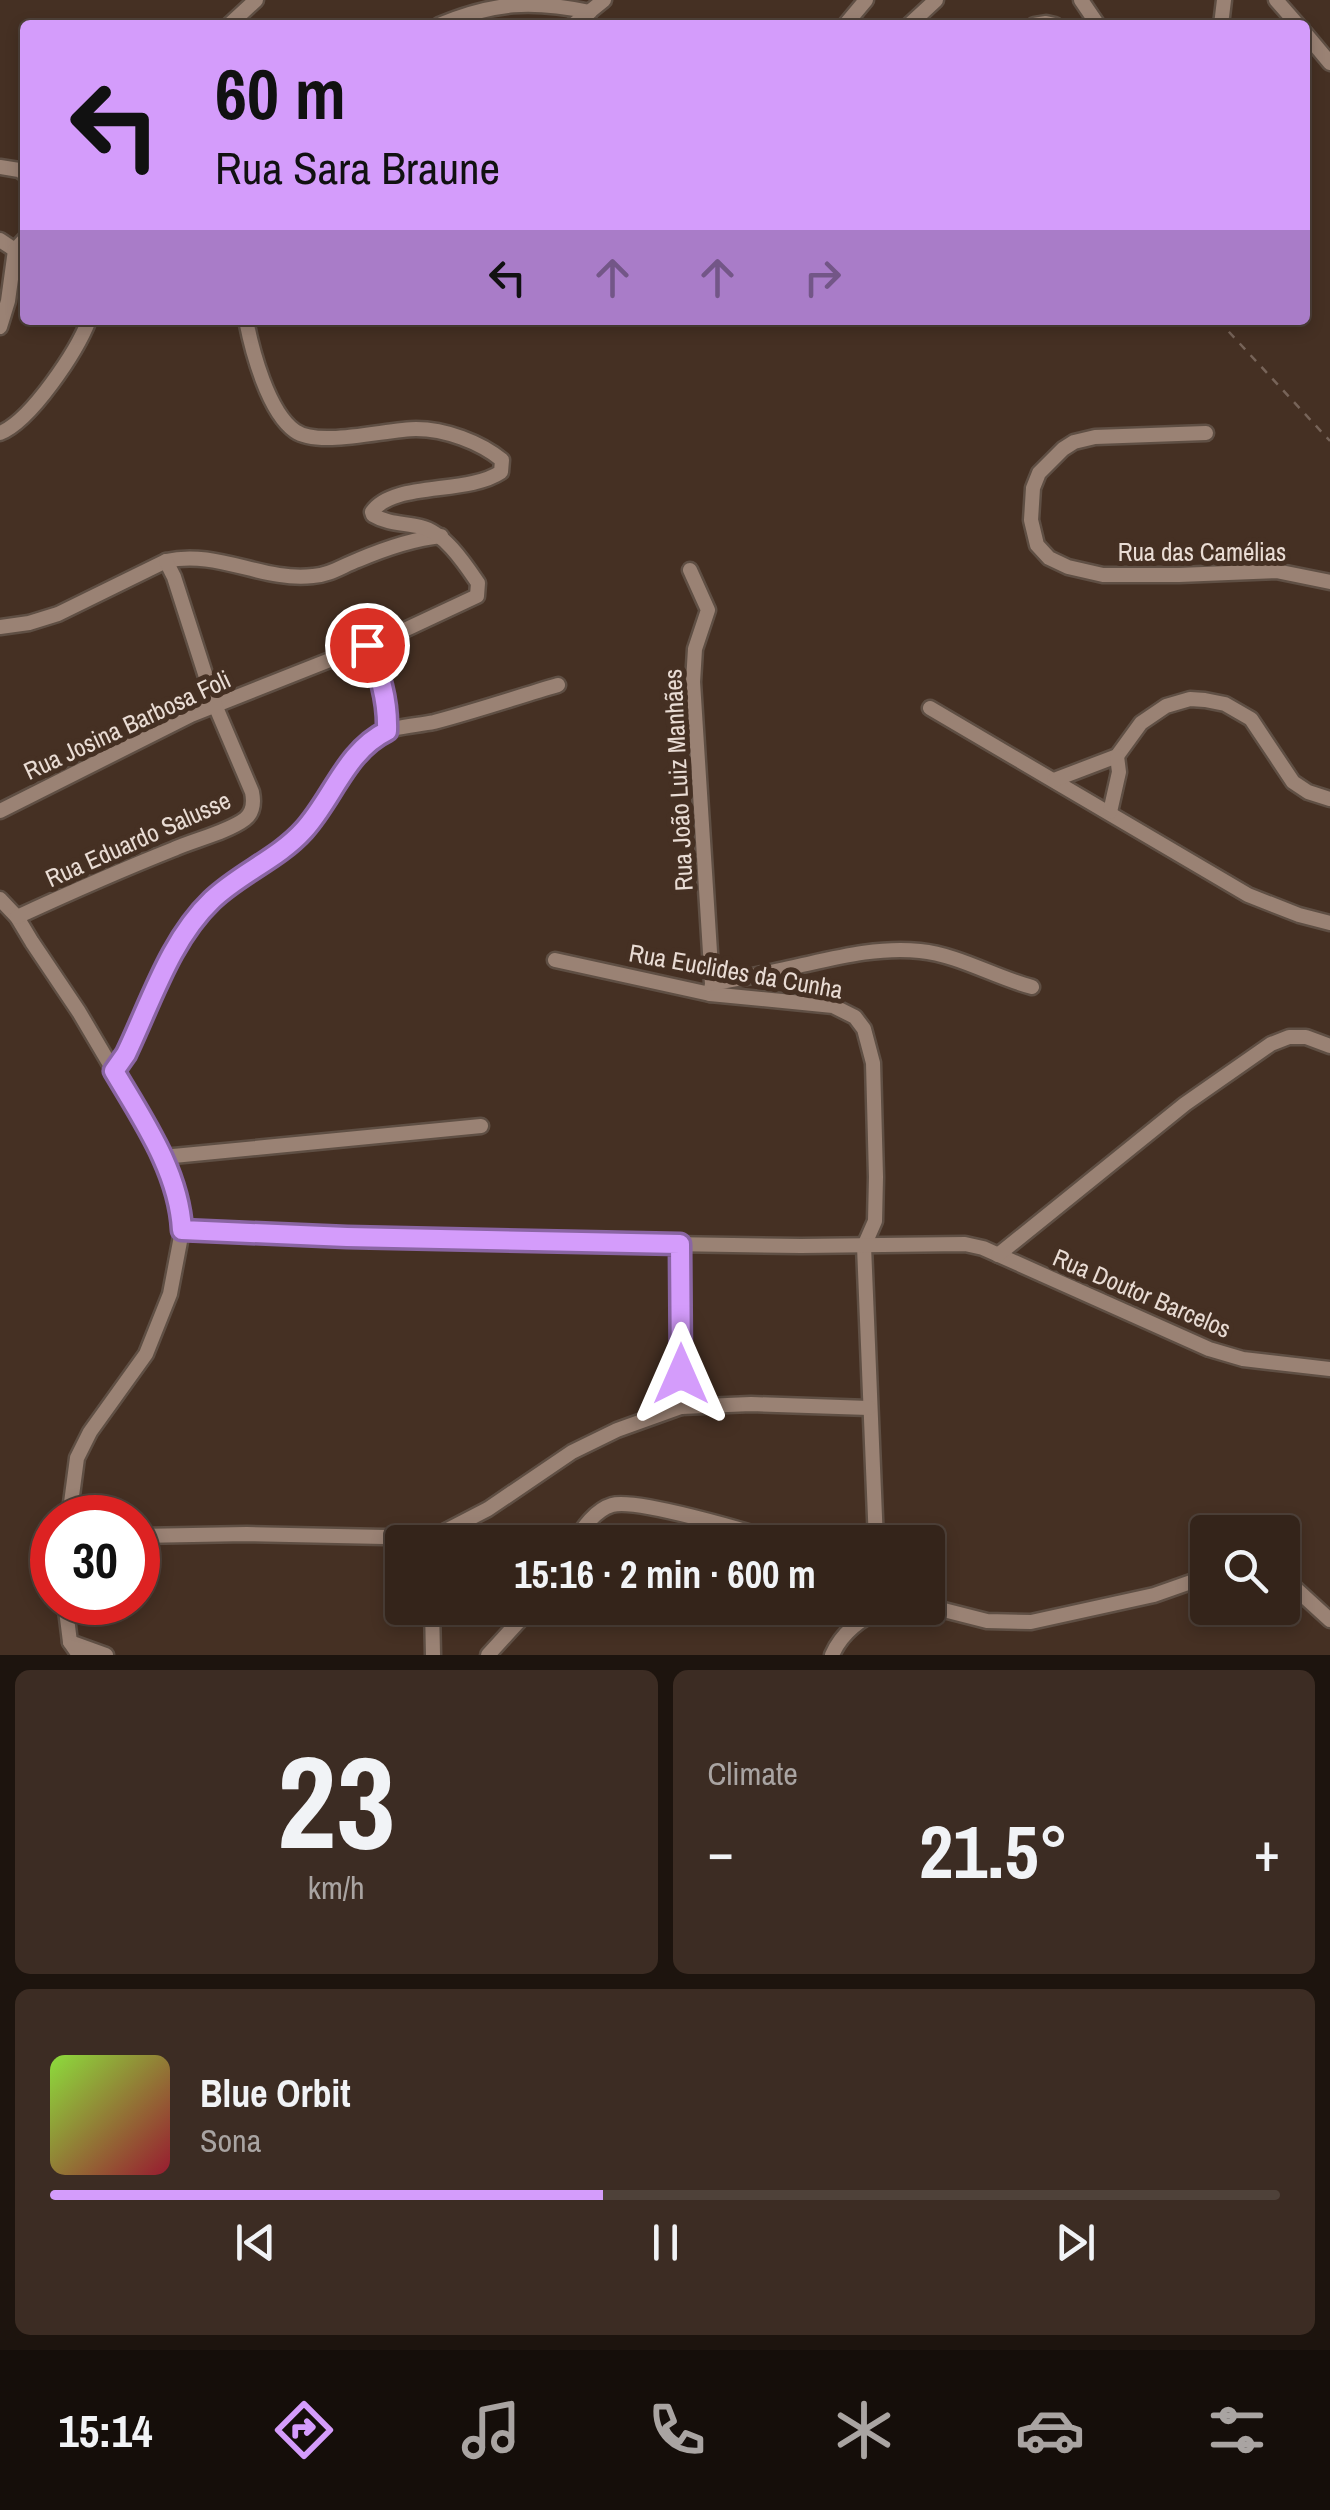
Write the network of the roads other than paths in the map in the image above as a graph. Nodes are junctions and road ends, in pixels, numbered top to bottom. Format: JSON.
{"nodes":[{"id":1,"x":256,"y":0,"type":"edge"},
{"id":2,"x":604,"y":0,"type":"edge"},
{"id":3,"x":866,"y":0,"type":"edge"},
{"id":4,"x":936,"y":0,"type":"edge"},
{"id":5,"x":1276,"y":0,"type":"edge"},
{"id":6,"x":590,"y":12,"type":"junction"},
{"id":7,"x":234,"y":20,"type":"edge"},
{"id":8,"x":453,"y":20,"type":"edge"},
{"id":9,"x":579,"y":20,"type":"edge"},
{"id":10,"x":849,"y":20,"type":"edge"},
{"id":11,"x":914,"y":20,"type":"edge"},
{"id":12,"x":1294,"y":20,"type":"edge"},
{"id":13,"x":1310,"y":39,"type":"edge"},
{"id":14,"x":1330,"y":64,"type":"edge"},
{"id":15,"x":0,"y":240,"type":"edge"},
{"id":16,"x":20,"y":245,"type":"edge"},
{"id":17,"x":87,"y":325,"type":"edge"},
{"id":18,"x":247,"y":325,"type":"edge"},
{"id":19,"x":0,"y":326,"type":"edge"},
{"id":20,"x":0,"y":433,"type":"edge"},
{"id":21,"x":1206,"y":433,"type":"dead end"},
{"id":22,"x":441,"y":536,"type":"junction"},
{"id":23,"x":166,"y":562,"type":"junction"},
{"id":24,"x":690,"y":570,"type":"dead end"},
{"id":25,"x":1330,"y":582,"type":"edge"},
{"id":26,"x":0,"y":627,"type":"edge"},
{"id":27,"x":367,"y":645,"type":"junction"},
{"id":28,"x":558,"y":685,"type":"dead end"},
{"id":29,"x":215,"y":704,"type":"junction"},
{"id":30,"x":930,"y":708,"type":"dead end"},
{"id":31,"x":387,"y":731,"type":"junction"},
{"id":32,"x":1117,"y":756,"type":"junction"},
{"id":33,"x":1054,"y":780,"type":"junction"},
{"id":34,"x":1330,"y":799,"type":"edge"},
{"id":35,"x":0,"y":811,"type":"edge"},
{"id":36,"x":1110,"y":812,"type":"junction"},
{"id":37,"x":0,"y":899,"type":"edge"},
{"id":38,"x":18,"y":916,"type":"junction"},
{"id":39,"x":1330,"y":923,"type":"edge"},
{"id":40,"x":555,"y":960,"type":"dead end"},
{"id":41,"x":1032,"y":986,"type":"dead end"},
{"id":42,"x":711,"y":989,"type":"junction"},
{"id":43,"x":1330,"y":1046,"type":"edge"},
{"id":44,"x":114,"y":1071,"type":"junction"},
{"id":45,"x":481,"y":1126,"type":"dead end"},
{"id":46,"x":163,"y":1158,"type":"junction"},
{"id":47,"x":182,"y":1230,"type":"junction"},
{"id":48,"x":680,"y":1244,"type":"junction"},
{"id":49,"x":864,"y":1246,"type":"junction"},
{"id":50,"x":998,"y":1255,"type":"junction"},
{"id":51,"x":1330,"y":1369,"type":"edge"},
{"id":52,"x":681,"y":1407,"type":"junction"},
{"id":53,"x":869,"y":1408,"type":"junction"},
{"id":54,"x":72,"y":1495,"type":"edge"},
{"id":55,"x":459,"y":1525,"type":"edge"},
{"id":56,"x":588,"y":1525,"type":"edge"},
{"id":57,"x":718,"y":1525,"type":"edge"},
{"id":58,"x":875,"y":1525,"type":"edge"},
{"id":59,"x":160,"y":1536,"type":"edge"},
{"id":60,"x":385,"y":1538,"type":"edge"},
{"id":61,"x":1190,"y":1582,"type":"edge"},
{"id":62,"x":1300,"y":1592,"type":"edge"},
{"id":63,"x":945,"y":1610,"type":"edge"},
{"id":64,"x":1330,"y":1620,"type":"edge"},
{"id":65,"x":432,"y":1625,"type":"edge"},
{"id":66,"x":515,"y":1625,"type":"edge"},
{"id":67,"x":856,"y":1625,"type":"edge"},
{"id":68,"x":74,"y":1649,"type":"edge"},
{"id":69,"x":106,"y":1655,"type":"edge"},
{"id":70,"x":432,"y":1655,"type":"edge"},
{"id":71,"x":488,"y":1655,"type":"edge"},
{"id":72,"x":832,"y":1655,"type":"edge"}],
"edges":[{"from":1,"to":7,"type":"street"},
{"from":2,"to":6,"type":"street"},
{"from":3,"to":10,"type":"street"},
{"from":4,"to":11,"type":"street"},
{"from":5,"to":12,"type":"street"},
{"from":6,"to":8,"type":"street"},
{"from":6,"to":9,"type":"street"},
{"from":13,"to":14,"type":"street"},
{"from":15,"to":16,"type":"street"},
{"from":16,"to":19,"type":"street"},
{"from":17,"to":20,"type":"street"},
{"from":18,"to":22,"type":"street"},
{"from":21,"to":25,"type":"street","name":"Rua das Camélias"},
{"from":22,"to":23,"type":"street"},
{"from":22,"to":27,"type":"street","name":"Rua Josina Barbosa Foli"},
{"from":23,"to":26,"type":"street"},
{"from":23,"to":29,"type":"street","name":"Rua Eduardo Salusse"},
{"from":24,"to":42,"type":"street","name":"Rua João Luiz Manhães"},
{"from":27,"to":29,"type":"street","name":"Rua Josina Barbosa Foli"},
{"from":27,"to":31,"type":"street"},
{"from":28,"to":31,"type":"street"},
{"from":29,"to":35,"type":"street","name":"Rua Josina Barbosa Foli"},
{"from":29,"to":38,"type":"street","name":"Rua Eduardo Salusse"},
{"from":30,"to":33,"type":"street"},
{"from":31,"to":44,"type":"street"},
{"from":32,"to":33,"type":"street"},
{"from":32,"to":34,"type":"street"},
{"from":32,"to":36,"type":"street"},
{"from":33,"to":36,"type":"street"},
{"from":36,"to":39,"type":"street"},
{"from":37,"to":38,"type":"street"},
{"from":38,"to":44,"type":"street"},
{"from":40,"to":42,"type":"street","name":"Rua Euclides da Cunha"},
{"from":41,"to":42,"type":"street"},
{"from":42,"to":49,"type":"street","name":"Rua Euclides da Cunha"},
{"from":43,"to":50,"type":"street"},
{"from":44,"to":46,"type":"street"},
{"from":45,"to":46,"type":"street"},
{"from":46,"to":47,"type":"street"},
{"from":47,"to":48,"type":"street","name":"Rua Doutor Barcelos"},
{"from":47,"to":54,"type":"street"},
{"from":48,"to":49,"type":"street","name":"Rua Doutor Barcelos"},
{"from":48,"to":52,"type":"street"},
{"from":49,"to":50,"type":"street","name":"Rua Doutor Barcelos"},
{"from":49,"to":53,"type":"street","name":"Rua Euclides da Cunha"},
{"from":50,"to":51,"type":"street","name":"Rua Doutor Barcelos"},
{"from":52,"to":53,"type":"street"},
{"from":52,"to":55,"type":"street"},
{"from":53,"to":58,"type":"street","name":"Rua Euclides da Cunha"},
{"from":56,"to":57,"type":"street"},
{"from":59,"to":60,"type":"street"},
{"from":61,"to":63,"type":"street"},
{"from":62,"to":64,"type":"street"},
{"from":65,"to":70,"type":"street"},
{"from":66,"to":71,"type":"street"},
{"from":67,"to":72,"type":"street"},
{"from":68,"to":69,"type":"street"}]}
